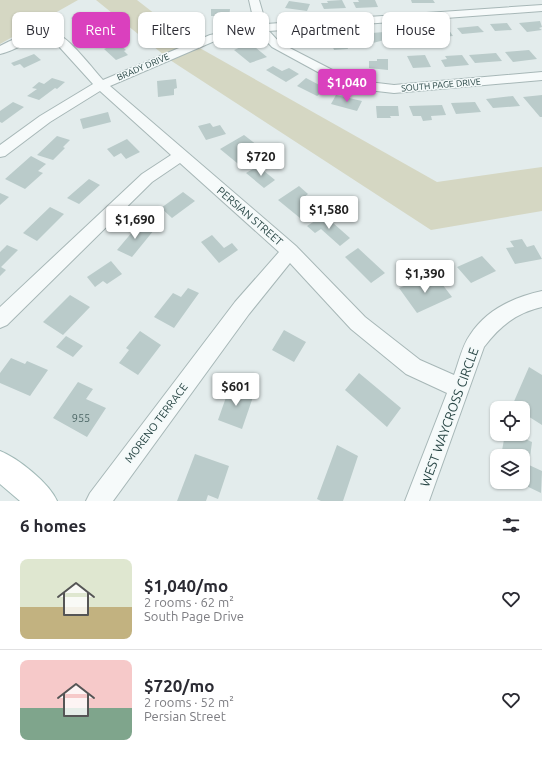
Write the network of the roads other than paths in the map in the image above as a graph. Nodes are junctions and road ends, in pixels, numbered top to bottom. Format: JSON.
{"nodes":[{"id":1,"x":254,"y":0,"type":"edge"},
{"id":2,"x":542,"y":8,"type":"edge"},
{"id":3,"x":257,"y":12,"type":"edge"},
{"id":4,"x":269,"y":27,"type":"edge"},
{"id":5,"x":213,"y":37,"type":"edge"},
{"id":6,"x":269,"y":37,"type":"edge"},
{"id":7,"x":0,"y":51,"type":"edge"},
{"id":8,"x":542,"y":76,"type":"edge"},
{"id":9,"x":101,"y":85,"type":"junction"},
{"id":10,"x":0,"y":152,"type":"edge"},
{"id":11,"x":180,"y":156,"type":"junction"},
{"id":12,"x":290,"y":251,"type":"junction"},
{"id":13,"x":542,"y":299,"type":"edge"},
{"id":14,"x":0,"y":319,"type":"edge"},
{"id":15,"x":459,"y":388,"type":"junction"},
{"id":16,"x":0,"y":465,"type":"edge"},
{"id":17,"x":42,"y":501,"type":"edge"},
{"id":18,"x":98,"y":501,"type":"edge"},
{"id":19,"x":418,"y":501,"type":"edge"}],
"edges":[{"from":1,"to":3,"type":"street"},
{"from":2,"to":4,"type":"street","name":"BRADY DRIVE"},
{"from":5,"to":9,"type":"street","name":"BRADY DRIVE"},
{"from":6,"to":8,"type":"street","name":"SOUTH PAGE DRIVE"},
{"from":7,"to":9,"type":"street","name":"PERSIAN STREET"},
{"from":9,"to":10,"type":"street","name":"BRADY DRIVE"},
{"from":9,"to":11,"type":"street","name":"PERSIAN STREET"},
{"from":11,"to":12,"type":"street","name":"PERSIAN STREET"},
{"from":11,"to":14,"type":"street"},
{"from":12,"to":15,"type":"street","name":"PERSIAN STREET"},
{"from":12,"to":18,"type":"street","name":"MORENO TERRACE"},
{"from":13,"to":15,"type":"street","name":"WEST WAYCROSS CIRCLE"},
{"from":15,"to":19,"type":"street","name":"WEST WAYCROSS CIRCLE"},
{"from":16,"to":17,"type":"main road"}]}
